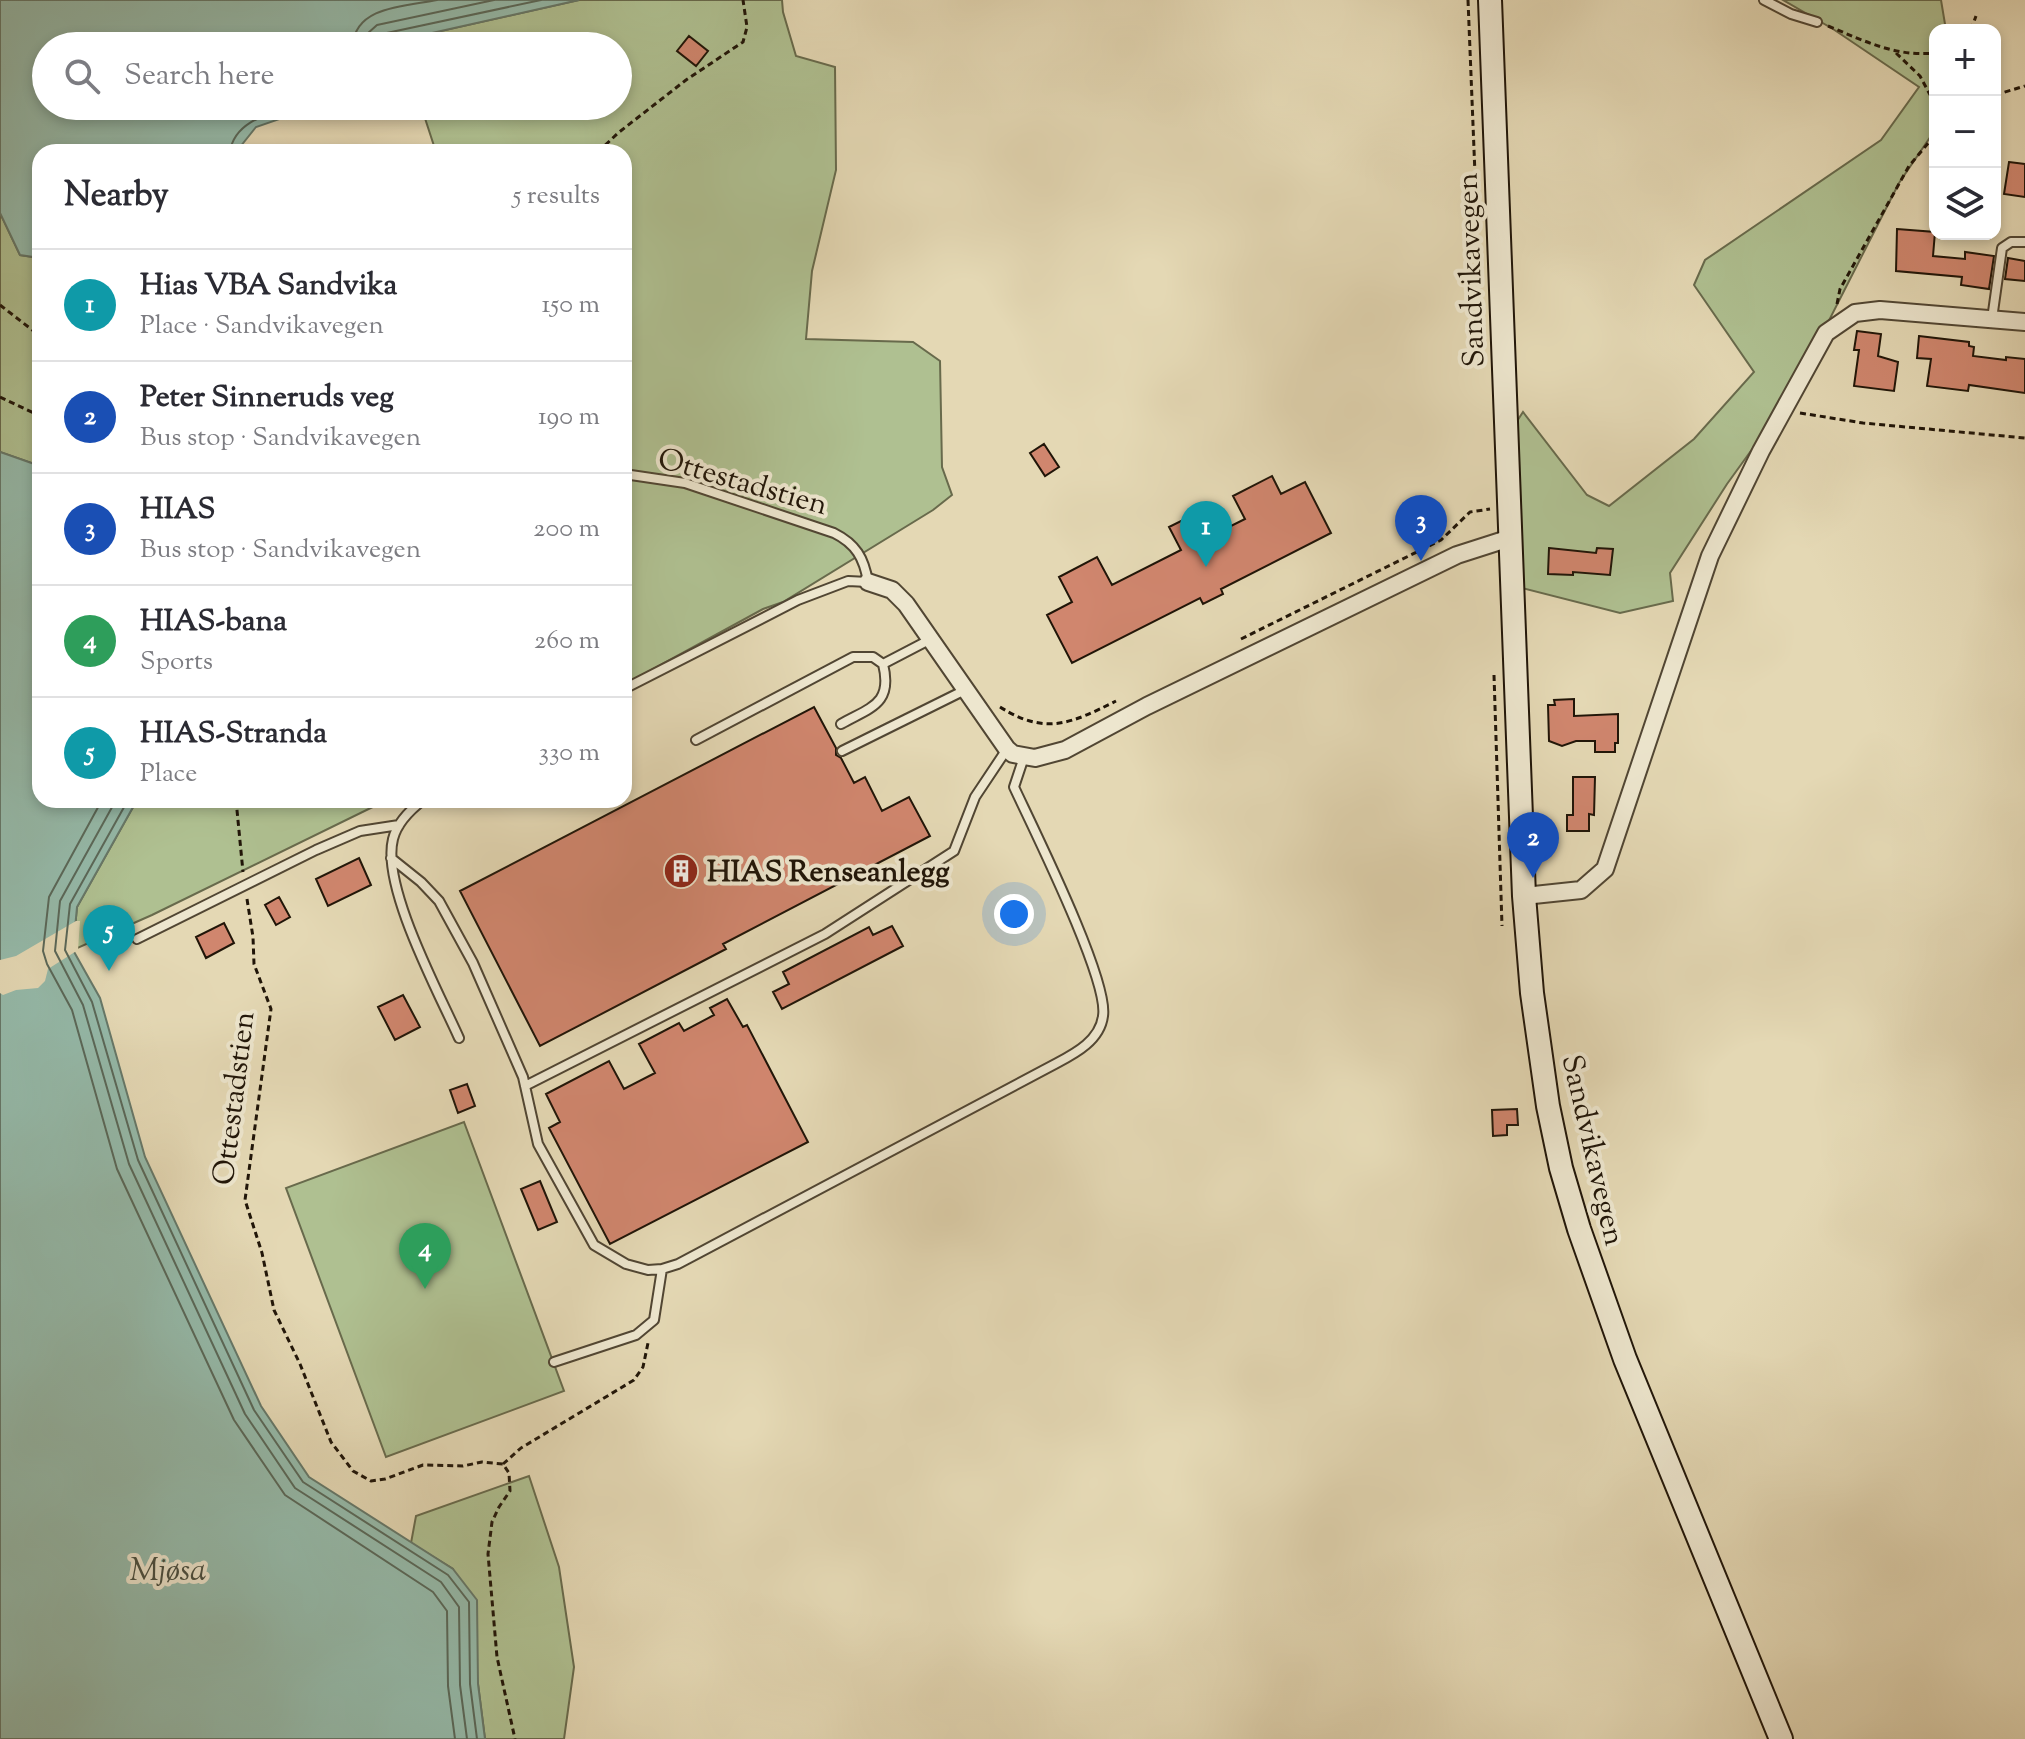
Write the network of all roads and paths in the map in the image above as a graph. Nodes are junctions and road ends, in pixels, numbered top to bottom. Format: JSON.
{"nodes":[{"id":1,"x":743,"y":0,"type":"edge"},
{"id":2,"x":1490,"y":0,"type":"edge"},
{"id":3,"x":1764,"y":0,"type":"edge"},
{"id":4,"x":1976,"y":16,"type":"dead end"},
{"id":5,"x":1817,"y":22,"type":"joint"},
{"id":6,"x":1973,"y":24,"type":"edge"},
{"id":7,"x":1895,"y":52,"type":"junction"},
{"id":8,"x":1929,"y":54,"type":"edge"},
{"id":9,"x":2025,"y":86,"type":"edge"},
{"id":10,"x":2001,"y":93,"type":"edge"},
{"id":11,"x":1931,"y":96,"type":"edge"},
{"id":12,"x":1929,"y":142,"type":"edge"},
{"id":13,"x":606,"y":144,"type":"edge"},
{"id":14,"x":2025,"y":242,"type":"edge"},
{"id":15,"x":0,"y":305,"type":"edge"},
{"id":16,"x":1992,"y":320,"type":"junction"},
{"id":17,"x":2025,"y":322,"type":"edge"},
{"id":18,"x":1833,"y":326,"type":"junction"},
{"id":19,"x":32,"y":330,"type":"edge"},
{"id":20,"x":0,"y":397,"type":"edge"},
{"id":21,"x":1785,"y":409,"type":"junction"},
{"id":22,"x":32,"y":412,"type":"edge"},
{"id":23,"x":2025,"y":438,"type":"edge"},
{"id":24,"x":632,"y":475,"type":"edge"},
{"id":25,"x":1490,"y":509,"type":"dead end"},
{"id":26,"x":1510,"y":538,"type":"junction"},
{"id":27,"x":868,"y":582,"type":"junction"},
{"id":28,"x":931,"y":639,"type":"junction"},
{"id":29,"x":1233,"y":643,"type":"dead end"},
{"id":30,"x":883,"y":664,"type":"junction"},
{"id":31,"x":632,"y":685,"type":"edge"},
{"id":32,"x":965,"y":690,"type":"junction"},
{"id":33,"x":1124,"y":697,"type":"dead end"},
{"id":34,"x":994,"y":703,"type":"dead end"},
{"id":35,"x":841,"y":724,"type":"dead end"},
{"id":36,"x":696,"y":740,"type":"dead end"},
{"id":37,"x":1007,"y":749,"type":"junction"},
{"id":38,"x":842,"y":751,"type":"dead end"},
{"id":39,"x":1024,"y":757,"type":"junction"},
{"id":40,"x":237,"y":808,"type":"edge"},
{"id":41,"x":415,"y":808,"type":"edge"},
{"id":42,"x":399,"y":825,"type":"junction"},
{"id":43,"x":391,"y":858,"type":"junction"},
{"id":44,"x":1501,"y":882,"type":"dead end"},
{"id":45,"x":245,"y":884,"type":"junction"},
{"id":46,"x":1524,"y":896,"type":"junction"},
{"id":47,"x":1502,"y":926,"type":"dead end"},
{"id":48,"x":137,"y":939,"type":"dead end"},
{"id":49,"x":459,"y":1038,"type":"dead end"},
{"id":50,"x":525,"y":1086,"type":"junction"},
{"id":51,"x":662,"y":1269,"type":"junction"},
{"id":52,"x":654,"y":1320,"type":"junction"},
{"id":53,"x":554,"y":1362,"type":"dead end"},
{"id":54,"x":503,"y":1464,"type":"junction"},
{"id":55,"x":515,"y":1739,"type":"edge"},
{"id":56,"x":1781,"y":1739,"type":"edge"}],
"edges":[{"from":1,"to":13,"type":"path"},
{"from":2,"to":26,"type":"main road","name":"Sandvikavegen"},
{"from":3,"to":5,"type":"lane"},
{"from":4,"to":6,"type":"path"},
{"from":5,"to":7,"type":"path"},
{"from":7,"to":8,"type":"path"},
{"from":7,"to":11,"type":"path"},
{"from":9,"to":10,"type":"path"},
{"from":12,"to":18,"type":"path"},
{"from":14,"to":16,"type":"lane"},
{"from":15,"to":19,"type":"path"},
{"from":16,"to":17,"type":"street"},
{"from":16,"to":18,"type":"street"},
{"from":18,"to":21,"type":"street"},
{"from":20,"to":22,"type":"path"},
{"from":21,"to":23,"type":"path"},
{"from":21,"to":46,"type":"street"},
{"from":24,"to":27,"type":"lane","name":"Ottestadstien"},
{"from":25,"to":29,"type":"path"},
{"from":26,"to":39,"type":"street"},
{"from":26,"to":46,"type":"main road","name":"Sandvikavegen"},
{"from":27,"to":28,"type":"street"},
{"from":27,"to":31,"type":"lane"},
{"from":28,"to":30,"type":"lane"},
{"from":28,"to":32,"type":"street"},
{"from":30,"to":35,"type":"lane"},
{"from":30,"to":36,"type":"lane"},
{"from":32,"to":37,"type":"street"},
{"from":32,"to":38,"type":"lane"},
{"from":33,"to":34,"type":"path"},
{"from":37,"to":39,"type":"street"},
{"from":37,"to":50,"type":"lane"},
{"from":39,"to":51,"type":"lane"},
{"from":40,"to":45,"type":"path","name":"Ottestadstien"},
{"from":41,"to":42,"type":"lane"},
{"from":42,"to":43,"type":"lane"},
{"from":42,"to":45,"type":"lane"},
{"from":43,"to":49,"type":"lane"},
{"from":43,"to":50,"type":"lane"},
{"from":44,"to":47,"type":"path"},
{"from":45,"to":48,"type":"lane"},
{"from":45,"to":54,"type":"path","name":"Ottestadstien"},
{"from":46,"to":56,"type":"main road","name":"Sandvikavegen"},
{"from":50,"to":51,"type":"lane"},
{"from":51,"to":52,"type":"lane"},
{"from":52,"to":53,"type":"lane"},
{"from":52,"to":54,"type":"path"},
{"from":54,"to":55,"type":"path"}]}
